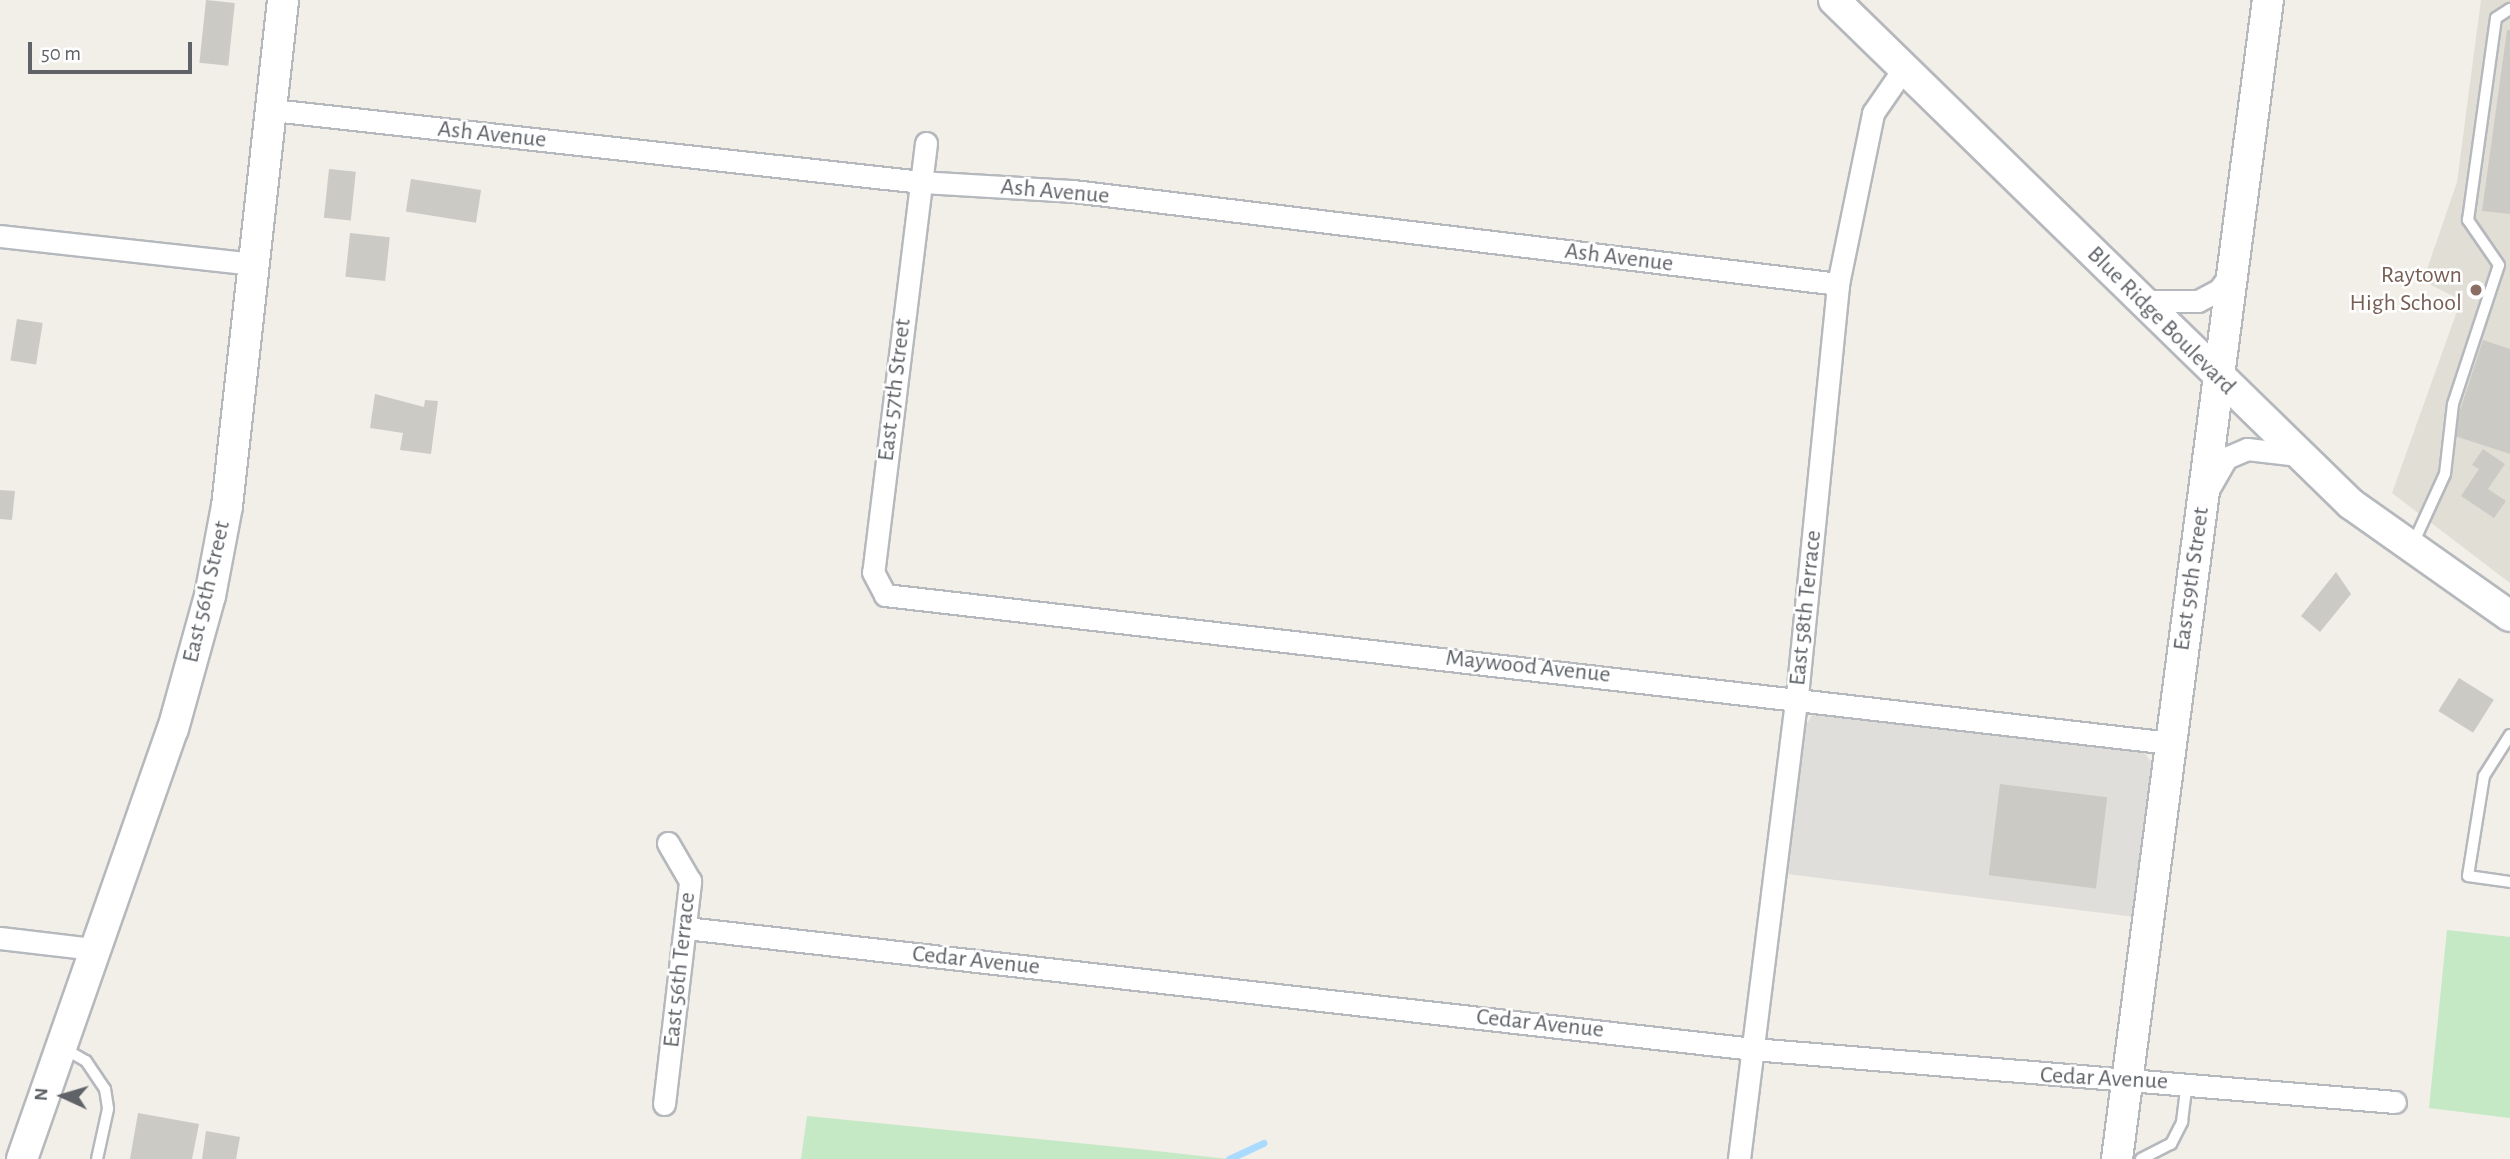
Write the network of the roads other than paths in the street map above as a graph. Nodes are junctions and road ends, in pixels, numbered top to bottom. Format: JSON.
{"nodes":[{"id":1,"x":283,"y":0,"type":"edge"},
{"id":2,"x":1833,"y":0,"type":"edge"},
{"id":3,"x":2268,"y":0,"type":"edge"},
{"id":4,"x":2510,"y":9,"type":"edge"},
{"id":5,"x":1904,"y":68,"type":"junction"},
{"id":6,"x":272,"y":110,"type":"junction"},
{"id":7,"x":926,"y":144,"type":"dead end"},
{"id":8,"x":921,"y":182,"type":"junction"},
{"id":9,"x":0,"y":236,"type":"edge"},
{"id":10,"x":252,"y":264,"type":"junction"},
{"id":11,"x":2505,"y":266,"type":"edge"},
{"id":12,"x":2233,"y":270,"type":"junction"},
{"id":13,"x":1838,"y":284,"type":"junction"},
{"id":14,"x":2140,"y":301,"type":"junction"},
{"id":15,"x":2219,"y":380,"type":"junction"},
{"id":16,"x":2299,"y":455,"type":"junction"},
{"id":17,"x":2203,"y":499,"type":"junction"},
{"id":18,"x":2411,"y":548,"type":"junction"},
{"id":19,"x":885,"y":594,"type":"joint"},
{"id":20,"x":2510,"y":616,"type":"edge"},
{"id":21,"x":1797,"y":696,"type":"junction"},
{"id":22,"x":2510,"y":736,"type":"edge"},
{"id":23,"x":2171,"y":743,"type":"junction"},
{"id":24,"x":668,"y":843,"type":"dead end"},
{"id":25,"x":2510,"y":882,"type":"edge"},
{"id":26,"x":686,"y":928,"type":"junction"},
{"id":27,"x":0,"y":938,"type":"edge"},
{"id":28,"x":94,"y":949,"type":"junction"},
{"id":29,"x":63,"y":1047,"type":"junction"},
{"id":30,"x":1753,"y":1049,"type":"junction"},
{"id":31,"x":2127,"y":1083,"type":"junction"},
{"id":32,"x":2187,"y":1084,"type":"junction"},
{"id":33,"x":2395,"y":1102,"type":"dead end"},
{"id":34,"x":664,"y":1104,"type":"dead end"},
{"id":35,"x":22,"y":1159,"type":"edge"},
{"id":36,"x":97,"y":1159,"type":"edge"},
{"id":37,"x":1739,"y":1159,"type":"edge"},
{"id":38,"x":2117,"y":1159,"type":"edge"},
{"id":39,"x":2141,"y":1159,"type":"edge"}],
"edges":[{"from":1,"to":6,"type":"street","name":"East 56th Street"},
{"from":2,"to":5,"type":"street","name":"Blue Ridge Boulevard"},
{"from":3,"to":12,"type":"street","name":"East 59th Street"},
{"from":4,"to":11,"type":"lane"},
{"from":5,"to":13,"type":"street","name":"East 58th Terrace"},
{"from":5,"to":14,"type":"street","name":"Blue Ridge Boulevard"},
{"from":6,"to":8,"type":"street","name":"Ash Avenue"},
{"from":6,"to":10,"type":"street","name":"East 56th Street"},
{"from":7,"to":8,"type":"street","name":"East 57th Street"},
{"from":8,"to":13,"type":"street","name":"Ash Avenue"},
{"from":8,"to":19,"type":"street","name":"East 57th Street"},
{"from":9,"to":10,"type":"street"},
{"from":10,"to":28,"type":"street","name":"East 56th Street"},
{"from":11,"to":18,"type":"lane"},
{"from":12,"to":14,"type":"street"},
{"from":12,"to":15,"type":"street","name":"East 59th Street"},
{"from":13,"to":21,"type":"street","name":"East 58th Terrace"},
{"from":14,"to":15,"type":"street","name":"Blue Ridge Boulevard"},
{"from":15,"to":16,"type":"street","name":"Blue Ridge Boulevard"},
{"from":15,"to":17,"type":"street","name":"East 59th Street"},
{"from":16,"to":17,"type":"street"},
{"from":16,"to":18,"type":"street","name":"Blue Ridge Boulevard"},
{"from":17,"to":23,"type":"street","name":"East 59th Street"},
{"from":18,"to":20,"type":"street","name":"Blue Ridge Boulevard"},
{"from":19,"to":21,"type":"street","name":"Maywood Avenue"},
{"from":21,"to":23,"type":"street","name":"Maywood Avenue"},
{"from":21,"to":30,"type":"street","name":"East 58th Terrace"},
{"from":22,"to":25,"type":"lane"},
{"from":23,"to":31,"type":"street","name":"East 59th Street"},
{"from":24,"to":26,"type":"street","name":"East 56th Terrace"},
{"from":26,"to":30,"type":"street","name":"Cedar Avenue"},
{"from":26,"to":34,"type":"street","name":"East 56th Terrace"},
{"from":27,"to":28,"type":"street"},
{"from":28,"to":29,"type":"street","name":"East 56th Street"},
{"from":29,"to":35,"type":"street","name":"East 56th Street"},
{"from":29,"to":36,"type":"lane"},
{"from":30,"to":31,"type":"street","name":"Cedar Avenue"},
{"from":30,"to":37,"type":"street","name":"East 58th Terrace"},
{"from":31,"to":32,"type":"street","name":"Cedar Avenue"},
{"from":31,"to":38,"type":"street","name":"East 59th Street"},
{"from":32,"to":33,"type":"street","name":"Cedar Avenue"},
{"from":32,"to":39,"type":"lane"}]}
